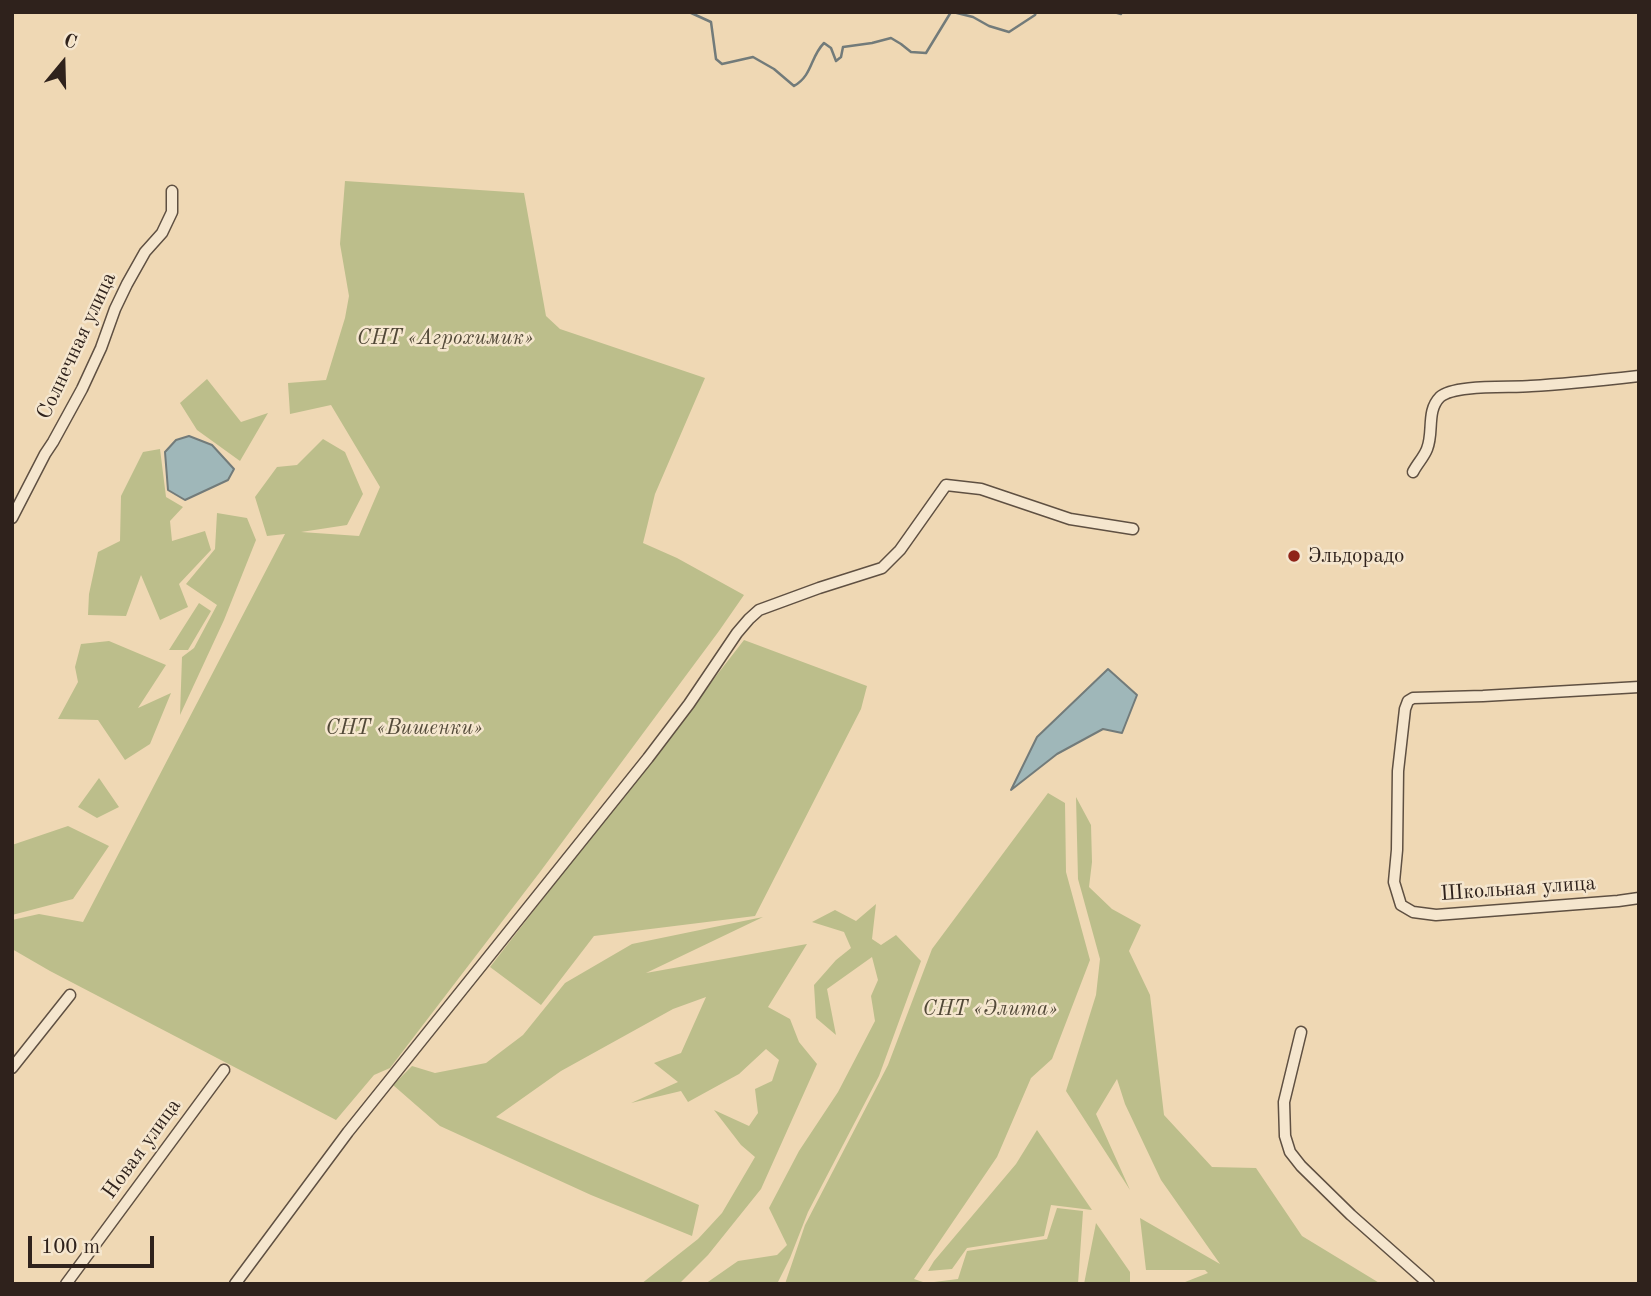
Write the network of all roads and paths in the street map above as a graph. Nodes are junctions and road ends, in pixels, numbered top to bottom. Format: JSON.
{"nodes":[{"id":1,"x":172,"y":191,"type":"dead end"},
{"id":2,"x":1639,"y":376,"type":"edge"},
{"id":3,"x":1413,"y":472,"type":"dead end"},
{"id":4,"x":12,"y":518,"type":"edge"},
{"id":5,"x":1133,"y":529,"type":"dead end"},
{"id":6,"x":1639,"y":687,"type":"edge"},
{"id":7,"x":1639,"y":898,"type":"edge"},
{"id":8,"x":70,"y":995,"type":"dead end"},
{"id":9,"x":1301,"y":1032,"type":"dead end"},
{"id":10,"x":12,"y":1068,"type":"edge"},
{"id":11,"x":224,"y":1070,"type":"dead end"},
{"id":12,"x":66,"y":1284,"type":"edge"},
{"id":13,"x":235,"y":1284,"type":"edge"},
{"id":14,"x":1429,"y":1284,"type":"edge"}],
"edges":[{"from":1,"to":4,"type":"street","name":"Солнечная улица"},
{"from":2,"to":3,"type":"street"},
{"from":5,"to":13,"type":"street"},
{"from":6,"to":7,"type":"street","name":"Школьная улица"},
{"from":8,"to":10,"type":"street"},
{"from":9,"to":14,"type":"street"},
{"from":11,"to":12,"type":"street","name":"Новая улица"}]}
